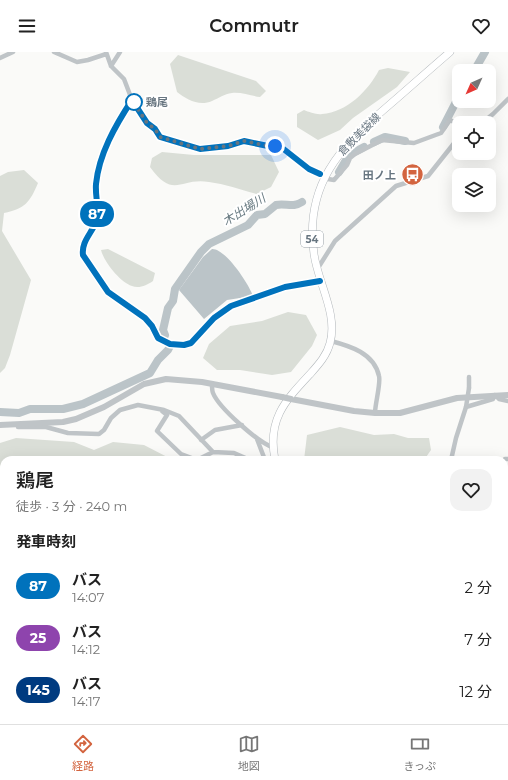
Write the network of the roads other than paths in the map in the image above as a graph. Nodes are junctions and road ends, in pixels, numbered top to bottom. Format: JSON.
{"nodes":[{"id":1,"x":12,"y":52,"type":"edge"},
{"id":2,"x":54,"y":52,"type":"edge"},
{"id":3,"x":120,"y":52,"type":"edge"},
{"id":4,"x":450,"y":52,"type":"edge"},
{"id":5,"x":106,"y":53,"type":"edge"},
{"id":6,"x":0,"y":58,"type":"edge"},
{"id":7,"x":112,"y":66,"type":"junction"},
{"id":8,"x":508,"y":99,"type":"edge"},
{"id":9,"x":132,"y":100,"type":"junction"},
{"id":10,"x":491,"y":116,"type":"edge"},
{"id":11,"x":452,"y":121,"type":"edge"},
{"id":12,"x":452,"y":146,"type":"edge"},
{"id":13,"x":320,"y":174,"type":"dead end"},
{"id":14,"x":328,"y":179,"type":"dead end"},
{"id":15,"x":316,"y":268,"type":"junction"},
{"id":16,"x":320,"y":281,"type":"junction"},
{"id":17,"x":331,"y":341,"type":"junction"},
{"id":18,"x":469,"y":377,"type":"dead end"},
{"id":19,"x":212,"y":384,"type":"junction"},
{"id":20,"x":495,"y":395,"type":"junction"},
{"id":21,"x":508,"y":395,"type":"edge"},
{"id":22,"x":508,"y":401,"type":"edge"},
{"id":23,"x":466,"y":407,"type":"junction"},
{"id":24,"x":160,"y":409,"type":"junction"},
{"id":25,"x":375,"y":413,"type":"junction"},
{"id":26,"x":2,"y":425,"type":"edge"},
{"id":27,"x":242,"y":425,"type":"junction"},
{"id":28,"x":257,"y":439,"type":"junction"},
{"id":29,"x":201,"y":440,"type":"junction"},
{"id":30,"x":272,"y":448,"type":"junction"},
{"id":31,"x":213,"y":452,"type":"junction"},
{"id":32,"x":186,"y":456,"type":"edge"},
{"id":33,"x":205,"y":456,"type":"edge"},
{"id":34,"x":244,"y":456,"type":"edge"},
{"id":35,"x":263,"y":456,"type":"edge"},
{"id":36,"x":274,"y":456,"type":"edge"},
{"id":37,"x":452,"y":456,"type":"edge"}],
"edges":[{"from":1,"to":6,"type":"street"},
{"from":2,"to":5,"type":"street"},
{"from":3,"to":7,"type":"street"},
{"from":4,"to":15,"type":"main road","name":"倉敷美袋線","number":"54"},
{"from":5,"to":7,"type":"street"},
{"from":7,"to":9,"type":"street"},
{"from":8,"to":10,"type":"street"},
{"from":9,"to":13,"type":"street"},
{"from":9,"to":16,"type":"street"},
{"from":11,"to":14,"type":"street"},
{"from":12,"to":15,"type":"street"},
{"from":15,"to":16,"type":"main road","name":"倉敷美袋線","number":"54"},
{"from":16,"to":17,"type":"main road","name":"倉敷美袋線","number":"54"},
{"from":17,"to":25,"type":"street"},
{"from":17,"to":30,"type":"main road","name":"倉敷美袋線","number":"54"},
{"from":18,"to":23,"type":"street","bridge":true},
{"from":19,"to":25,"type":"street","bridge":true},
{"from":19,"to":26,"type":"street"},
{"from":19,"to":27,"type":"street"},
{"from":20,"to":21,"type":"street"},
{"from":20,"to":22,"type":"street"},
{"from":20,"to":23,"type":"street"},
{"from":20,"to":25,"type":"street"},
{"from":23,"to":37,"type":"street"},
{"from":24,"to":26,"type":"street"},
{"from":24,"to":29,"type":"street"},
{"from":24,"to":32,"type":"street"},
{"from":27,"to":28,"type":"street"},
{"from":27,"to":29,"type":"street"},
{"from":28,"to":30,"type":"street"},
{"from":28,"to":35,"type":"street"},
{"from":29,"to":31,"type":"street"},
{"from":30,"to":36,"type":"main road","name":"倉敷美袋線","number":"54"},
{"from":31,"to":33,"type":"street"},
{"from":31,"to":34,"type":"street"}]}
